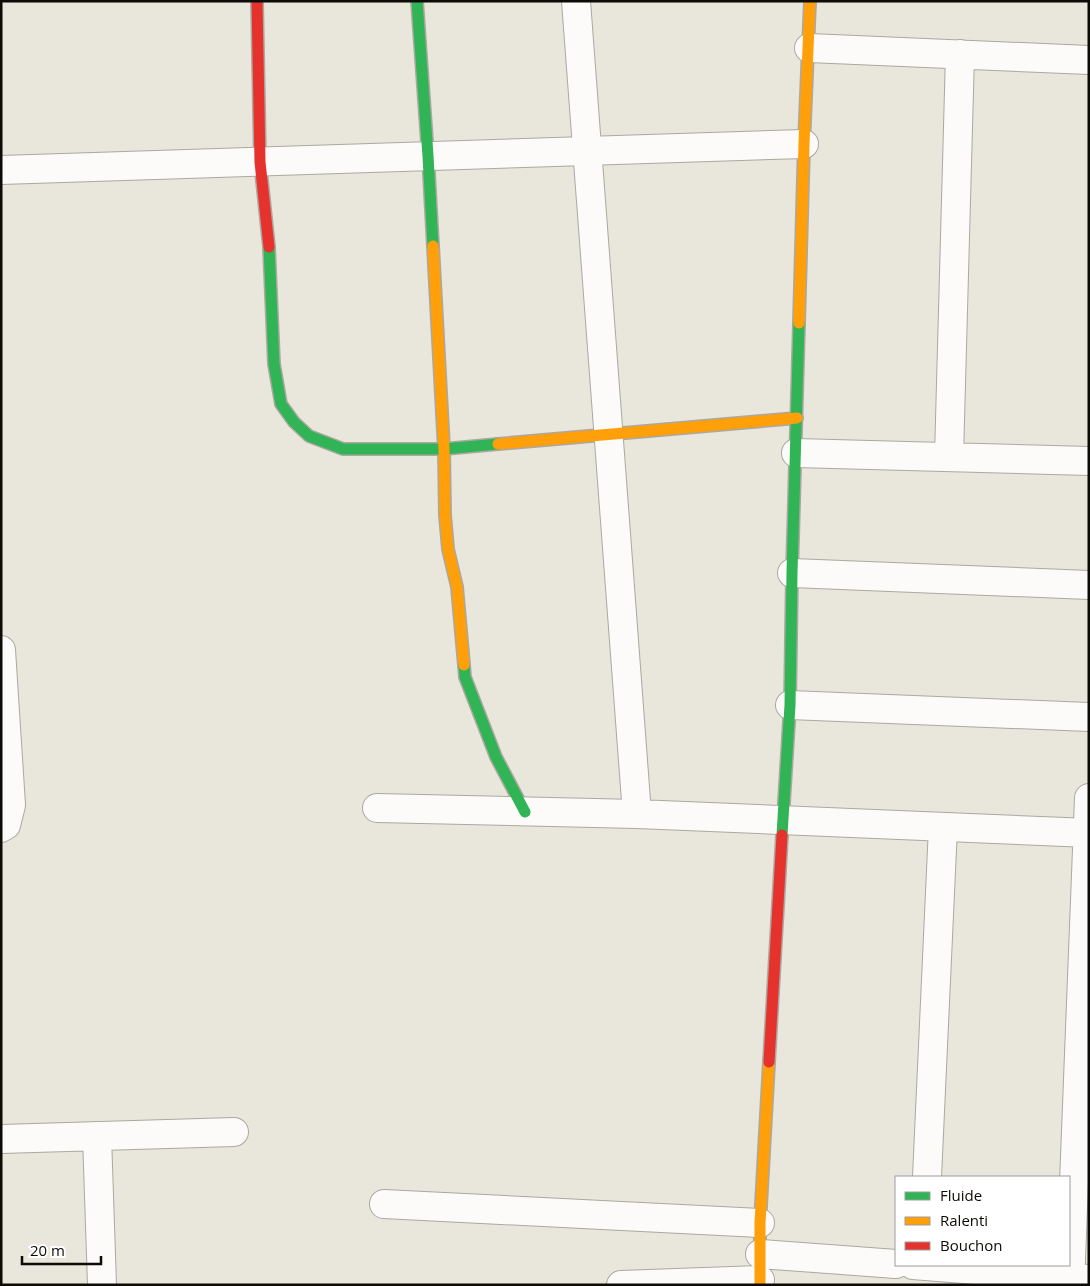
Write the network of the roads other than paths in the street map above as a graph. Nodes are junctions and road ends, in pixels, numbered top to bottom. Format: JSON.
{"nodes":[{"id":1,"x":257,"y":1,"type":"edge"},
{"id":2,"x":417,"y":1,"type":"edge"},
{"id":3,"x":576,"y":1,"type":"edge"},
{"id":4,"x":810,"y":1,"type":"edge"},
{"id":5,"x":809,"y":48,"type":"junction"},
{"id":6,"x":960,"y":54,"type":"junction"},
{"id":7,"x":1089,"y":60,"type":"edge"},
{"id":8,"x":804,"y":144,"type":"junction"},
{"id":9,"x":587,"y":151,"type":"junction"},
{"id":10,"x":428,"y":156,"type":"junction"},
{"id":11,"x":260,"y":162,"type":"junction"},
{"id":12,"x":1,"y":170,"type":"edge"},
{"id":13,"x":797,"y":418,"type":"junction"},
{"id":14,"x":608,"y":434,"type":"junction"},
{"id":15,"x":444,"y":450,"type":"junction"},
{"id":16,"x":796,"y":453,"type":"junction"},
{"id":17,"x":949,"y":457,"type":"junction"},
{"id":18,"x":1089,"y":461,"type":"edge"},
{"id":19,"x":792,"y":573,"type":"junction"},
{"id":20,"x":1089,"y":585,"type":"edge"},
{"id":21,"x":1,"y":650,"type":"edge"},
{"id":22,"x":790,"y":705,"type":"junction"},
{"id":23,"x":1089,"y":717,"type":"edge"},
{"id":24,"x":1089,"y":798,"type":"edge"},
{"id":25,"x":377,"y":808,"type":"dead end"},
{"id":26,"x":525,"y":812,"type":"junction"},
{"id":27,"x":637,"y":814,"type":"junction"},
{"id":28,"x":784,"y":820,"type":"junction"},
{"id":29,"x":943,"y":827,"type":"junction"},
{"id":30,"x":1,"y":828,"type":"edge"},
{"id":31,"x":1088,"y":833,"type":"edge"},
{"id":32,"x":234,"y":1132,"type":"dead end"},
{"id":33,"x":97,"y":1136,"type":"junction"},
{"id":34,"x":1,"y":1139,"type":"edge"},
{"id":35,"x":927,"y":1176,"type":"edge"},
{"id":36,"x":384,"y":1204,"type":"dead end"},
{"id":37,"x":760,"y":1223,"type":"junction"},
{"id":38,"x":895,"y":1264,"type":"edge"},
{"id":39,"x":923,"y":1266,"type":"edge"},
{"id":40,"x":933,"y":1266,"type":"edge"},
{"id":41,"x":760,"y":1273,"type":"edge"},
{"id":42,"x":1077,"y":1281,"type":"edge"},
{"id":43,"x":102,"y":1285,"type":"edge"},
{"id":44,"x":621,"y":1285,"type":"edge"},
{"id":45,"x":922,"y":1285,"type":"edge"}],
"edges":[{"from":1,"to":11,"type":"street"},
{"from":2,"to":10,"type":"street"},
{"from":3,"to":9,"type":"street"},
{"from":4,"to":5,"type":"street"},
{"from":5,"to":6,"type":"street"},
{"from":5,"to":8,"type":"street"},
{"from":6,"to":7,"type":"street"},
{"from":6,"to":17,"type":"street"},
{"from":8,"to":9,"type":"street"},
{"from":8,"to":13,"type":"street"},
{"from":9,"to":10,"type":"street"},
{"from":9,"to":14,"type":"street"},
{"from":10,"to":11,"type":"street"},
{"from":10,"to":15,"type":"street"},
{"from":11,"to":12,"type":"street"},
{"from":11,"to":15,"type":"street"},
{"from":13,"to":14,"type":"street"},
{"from":13,"to":16,"type":"street"},
{"from":14,"to":15,"type":"street"},
{"from":14,"to":27,"type":"street"},
{"from":15,"to":26,"type":"street"},
{"from":16,"to":17,"type":"street"},
{"from":16,"to":19,"type":"street"},
{"from":17,"to":18,"type":"street"},
{"from":19,"to":20,"type":"street"},
{"from":19,"to":22,"type":"street"},
{"from":21,"to":30,"type":"street"},
{"from":22,"to":23,"type":"street"},
{"from":22,"to":28,"type":"street"},
{"from":24,"to":31,"type":"street"},
{"from":25,"to":26,"type":"street"},
{"from":26,"to":27,"type":"street"},
{"from":27,"to":28,"type":"street"},
{"from":28,"to":29,"type":"street"},
{"from":28,"to":37,"type":"street"},
{"from":29,"to":31,"type":"street"},
{"from":29,"to":35,"type":"street"},
{"from":31,"to":42,"type":"street"},
{"from":32,"to":33,"type":"street"},
{"from":33,"to":34,"type":"street"},
{"from":33,"to":43,"type":"street"},
{"from":36,"to":37,"type":"street"},
{"from":37,"to":41,"type":"street"},
{"from":38,"to":41,"type":"street"},
{"from":39,"to":45,"type":"street"},
{"from":40,"to":42,"type":"street"},
{"from":41,"to":44,"type":"street"}]}
